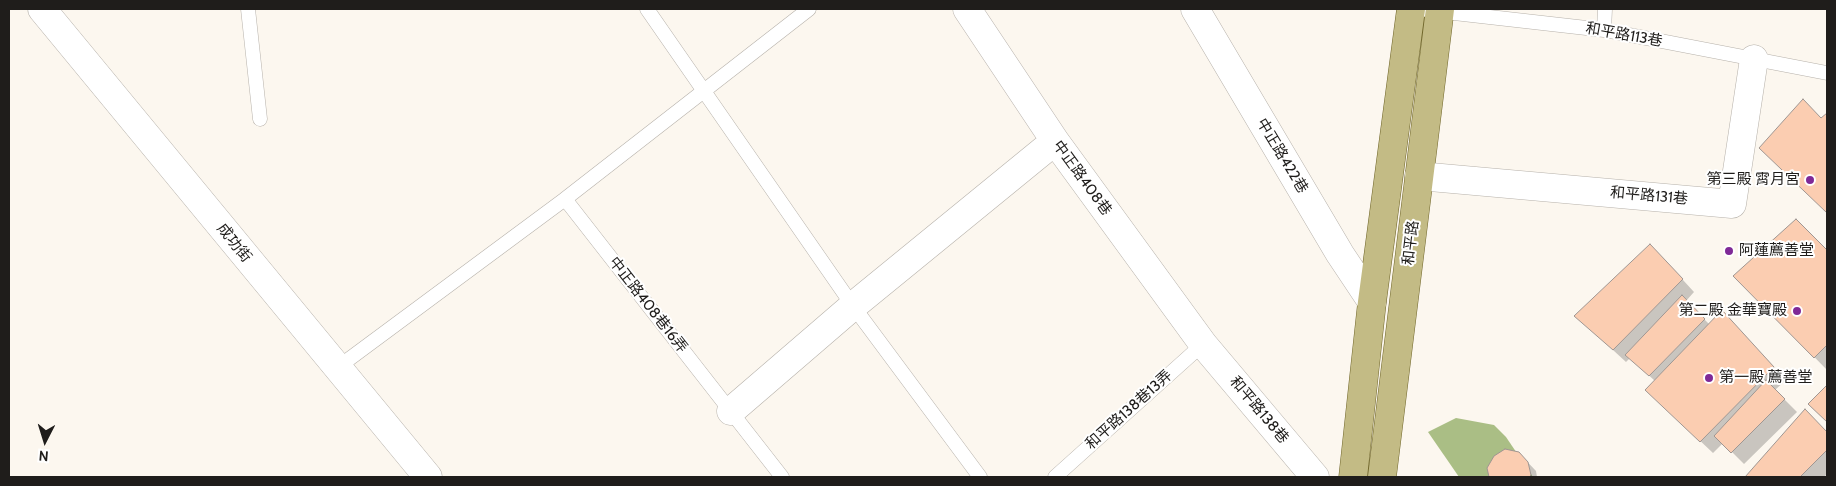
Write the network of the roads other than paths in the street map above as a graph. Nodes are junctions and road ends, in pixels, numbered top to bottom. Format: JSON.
{"nodes":[{"id":1,"x":42,"y":9,"type":"edge"},
{"id":2,"x":248,"y":9,"type":"edge"},
{"id":3,"x":647,"y":9,"type":"edge"},
{"id":4,"x":809,"y":9,"type":"edge"},
{"id":5,"x":967,"y":9,"type":"edge"},
{"id":6,"x":1195,"y":9,"type":"edge"},
{"id":7,"x":1411,"y":9,"type":"edge"},
{"id":8,"x":1605,"y":9,"type":"edge"},
{"id":9,"x":1433,"y":10,"type":"edge"},
{"id":10,"x":1604,"y":30,"type":"junction"},
{"id":11,"x":1754,"y":59,"type":"junction"},
{"id":12,"x":1827,"y":73,"type":"edge"},
{"id":13,"x":703,"y":91,"type":"junction"},
{"id":14,"x":260,"y":120,"type":"dead end"},
{"id":15,"x":1055,"y":141,"type":"junction"},
{"id":16,"x":1419,"y":176,"type":"junction"},
{"id":17,"x":566,"y":199,"type":"junction"},
{"id":18,"x":1372,"y":302,"type":"junction"},
{"id":19,"x":853,"y":306,"type":"junction"},
{"id":20,"x":1203,"y":344,"type":"junction"},
{"id":21,"x":337,"y":368,"type":"junction"},
{"id":22,"x":731,"y":411,"type":"junction"},
{"id":23,"x":428,"y":477,"type":"edge"},
{"id":24,"x":782,"y":477,"type":"edge"},
{"id":25,"x":980,"y":477,"type":"edge"},
{"id":26,"x":1055,"y":477,"type":"edge"},
{"id":27,"x":1315,"y":477,"type":"edge"},
{"id":28,"x":1353,"y":477,"type":"edge"},
{"id":29,"x":1382,"y":477,"type":"edge"}],
"edges":[{"from":1,"to":21,"type":"street","name":"成功街"},
{"from":2,"to":14,"type":"lane"},
{"from":3,"to":13,"type":"lane"},
{"from":4,"to":13,"type":"lane"},
{"from":5,"to":15,"type":"street","name":"中正路408巷"},
{"from":6,"to":18,"type":"street","name":"中正路422巷"},
{"from":7,"to":18,"type":"main road","name":"和平路"},
{"from":8,"to":10,"type":"lane"},
{"from":9,"to":10,"type":"lane","name":"和平路113巷"},
{"from":9,"to":16,"type":"main road","name":"和平路"},
{"from":10,"to":11,"type":"lane","name":"和平路113巷"},
{"from":11,"to":12,"type":"lane","name":"和平路113巷"},
{"from":11,"to":16,"type":"street","name":"和平路131巷"},
{"from":13,"to":17,"type":"lane"},
{"from":13,"to":19,"type":"lane"},
{"from":15,"to":19,"type":"street"},
{"from":15,"to":20,"type":"street","name":"中正路408巷"},
{"from":16,"to":29,"type":"main road","name":"和平路"},
{"from":17,"to":21,"type":"lane"},
{"from":17,"to":22,"type":"lane","name":"中正路408巷16弄"},
{"from":18,"to":28,"type":"main road","name":"和平路"},
{"from":19,"to":22,"type":"street"},
{"from":19,"to":25,"type":"lane"},
{"from":20,"to":26,"type":"lane","name":"和平路138巷13弄"},
{"from":20,"to":27,"type":"street","name":"和平路138巷"},
{"from":21,"to":23,"type":"street","name":"成功街"},
{"from":22,"to":24,"type":"lane","name":"中正路408巷16弄"}]}
